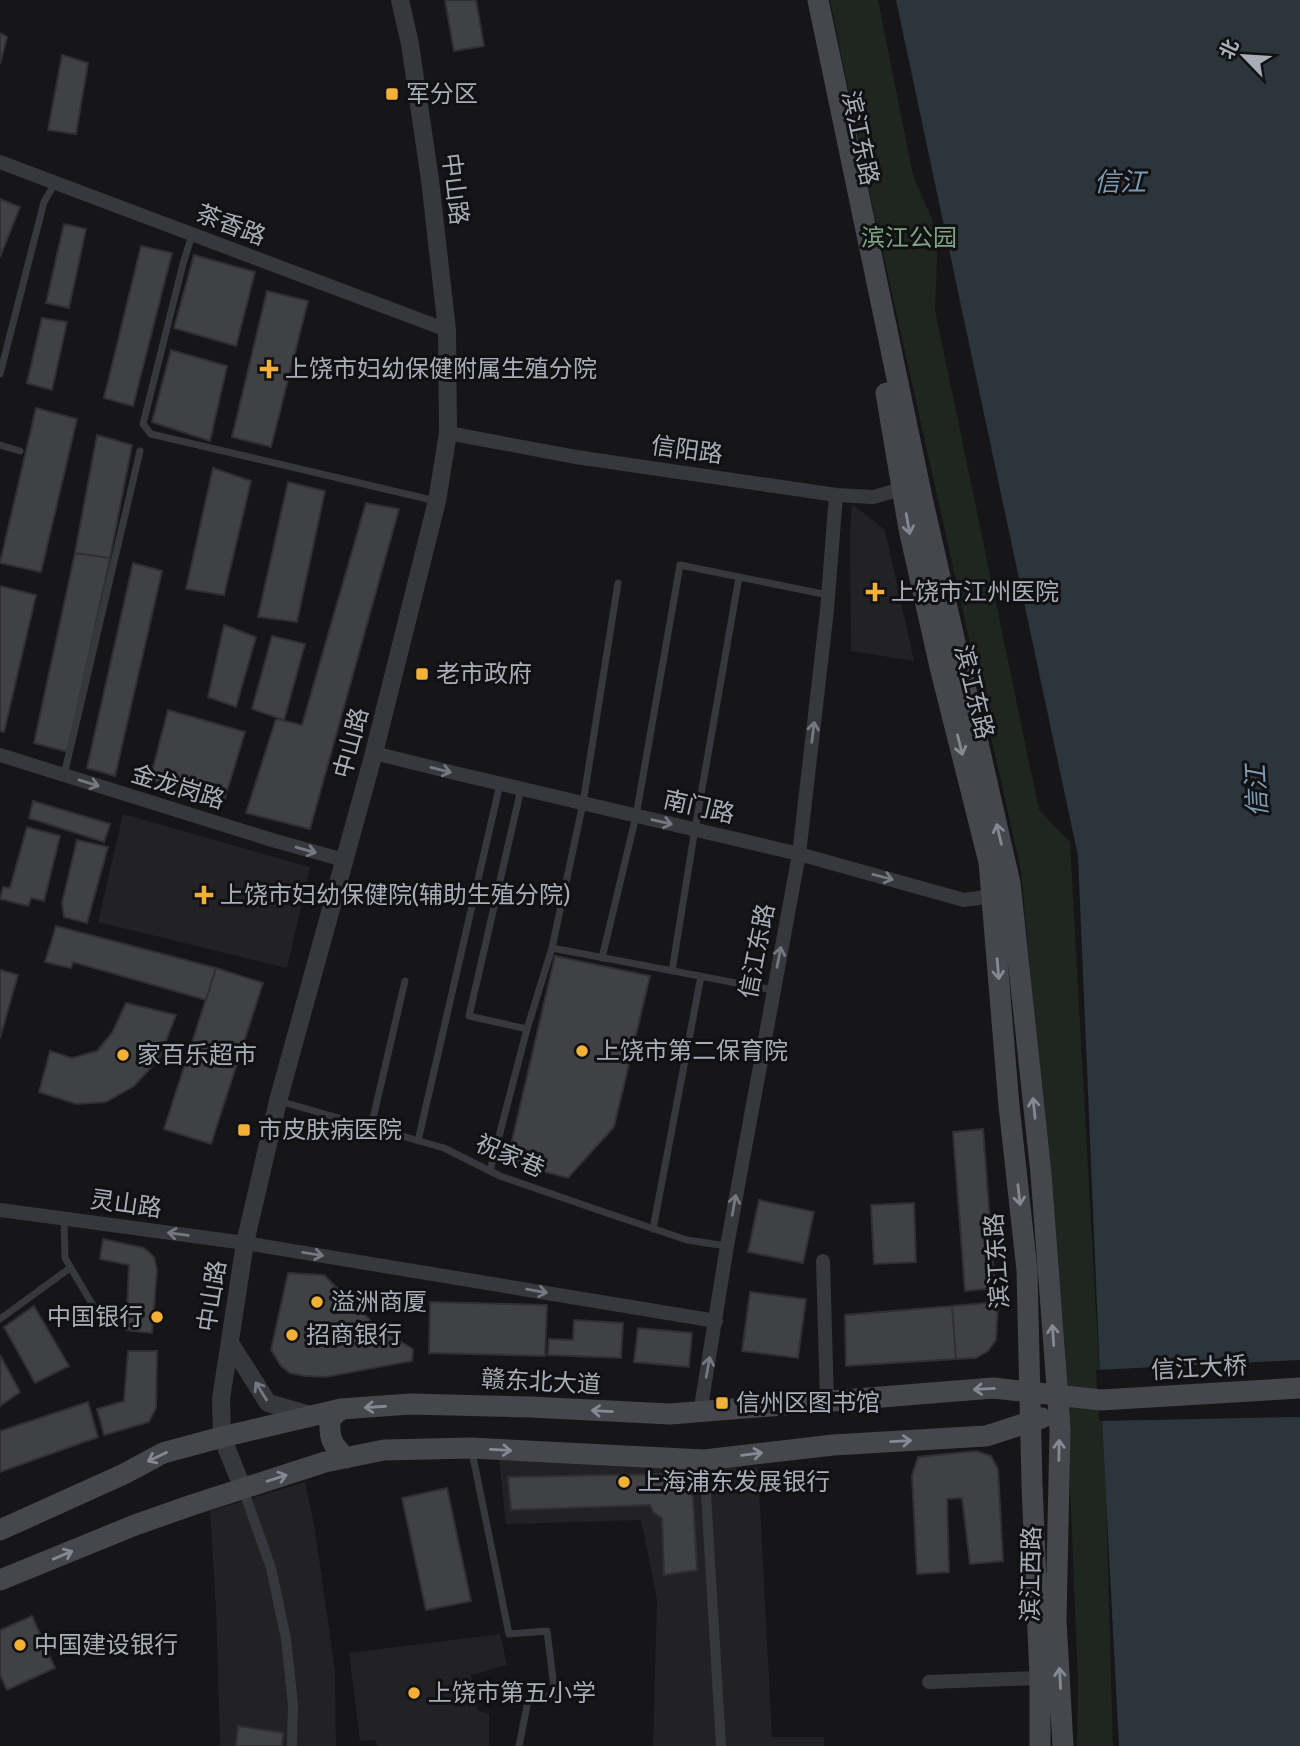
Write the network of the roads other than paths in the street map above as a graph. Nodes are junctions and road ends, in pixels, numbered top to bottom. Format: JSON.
{"nodes":[{"id":1,"x":400,"y":0,"type":"edge"},
{"id":2,"x":805,"y":0,"type":"edge"},
{"id":3,"x":818,"y":0,"type":"edge"},
{"id":4,"x":0,"y":162,"type":"edge"},
{"id":5,"x":55,"y":183,"type":"junction"},
{"id":6,"x":192,"y":235,"type":"junction"},
{"id":7,"x":447,"y":330,"type":"junction"},
{"id":8,"x":0,"y":374,"type":"edge"},
{"id":9,"x":448,"y":433,"type":"junction"},
{"id":10,"x":0,"y":445,"type":"edge"},
{"id":11,"x":20,"y":450,"type":"dead end"},
{"id":12,"x":140,"y":451,"type":"dead end"},
{"id":13,"x":910,"y":486,"type":"junction"},
{"id":14,"x":836,"y":495,"type":"junction"},
{"id":15,"x":437,"y":501,"type":"junction"},
{"id":16,"x":739,"y":577,"type":"junction"},
{"id":17,"x":618,"y":583,"type":"dead end"},
{"id":18,"x":828,"y":595,"type":"junction"},
{"id":19,"x":374,"y":753,"type":"junction"},
{"id":20,"x":0,"y":755,"type":"edge"},
{"id":21,"x":64,"y":775,"type":"junction"},
{"id":22,"x":500,"y":784,"type":"junction"},
{"id":23,"x":521,"y":789,"type":"junction"},
{"id":24,"x":583,"y":803,"type":"junction"},
{"id":25,"x":636,"y":816,"type":"junction"},
{"id":26,"x":695,"y":829,"type":"junction"},
{"id":27,"x":799,"y":854,"type":"junction"},
{"id":28,"x":344,"y":860,"type":"junction"},
{"id":29,"x":1001,"y":892,"type":"junction"},
{"id":30,"x":552,"y":948,"type":"junction"},
{"id":31,"x":602,"y":958,"type":"junction"},
{"id":32,"x":672,"y":971,"type":"junction"},
{"id":33,"x":701,"y":976,"type":"junction"},
{"id":34,"x":405,"y":982,"type":"dead end"},
{"id":35,"x":773,"y":990,"type":"junction"},
{"id":36,"x":527,"y":1029,"type":"junction"},
{"id":37,"x":278,"y":1101,"type":"junction"},
{"id":38,"x":371,"y":1127,"type":"junction"},
{"id":39,"x":418,"y":1141,"type":"junction"},
{"id":40,"x":490,"y":1171,"type":"junction"},
{"id":41,"x":0,"y":1210,"type":"edge"},
{"id":42,"x":64,"y":1219,"type":"junction"},
{"id":43,"x":653,"y":1228,"type":"junction"},
{"id":44,"x":245,"y":1243,"type":"junction"},
{"id":45,"x":727,"y":1246,"type":"junction"},
{"id":46,"x":823,"y":1261,"type":"dead end"},
{"id":47,"x":70,"y":1268,"type":"junction"},
{"id":48,"x":101,"y":1319,"type":"dead end"},
{"id":49,"x":0,"y":1320,"type":"edge"},
{"id":50,"x":716,"y":1321,"type":"junction"},
{"id":51,"x":230,"y":1343,"type":"junction"},
{"id":52,"x":1300,"y":1388,"type":"edge"},
{"id":53,"x":1101,"y":1400,"type":"joint"},
{"id":54,"x":827,"y":1402,"type":"junction"},
{"id":55,"x":1058,"y":1404,"type":"junction"},
{"id":56,"x":1030,"y":1406,"type":"junction"},
{"id":57,"x":341,"y":1409,"type":"junction"},
{"id":58,"x":700,"y":1413,"type":"junction"},
{"id":59,"x":310,"y":1415,"type":"junction"},
{"id":60,"x":222,"y":1437,"type":"junction"},
{"id":61,"x":471,"y":1448,"type":"junction"},
{"id":62,"x":346,"y":1458,"type":"junction"},
{"id":63,"x":704,"y":1460,"type":"junction"},
{"id":64,"x":243,"y":1489,"type":"junction"},
{"id":65,"x":0,"y":1530,"type":"edge"},
{"id":66,"x":0,"y":1580,"type":"edge"},
{"id":67,"x":1040,"y":1678,"type":"junction"},
{"id":68,"x":929,"y":1682,"type":"dead end"},
{"id":69,"x":292,"y":1746,"type":"edge"},
{"id":70,"x":519,"y":1746,"type":"edge"},
{"id":71,"x":721,"y":1746,"type":"edge"},
{"id":72,"x":1040,"y":1746,"type":"edge"},
{"id":73,"x":1063,"y":1746,"type":"edge"}],
"edges":[{"from":1,"to":7,"type":"street","name":"中山路"},
{"from":2,"to":13,"type":"main road","name":"滨江东路"},
{"from":3,"to":13,"type":"main road","name":"滨江东路"},
{"from":4,"to":5,"type":"street","name":"茶香路"},
{"from":5,"to":6,"type":"street","name":"茶香路"},
{"from":5,"to":8,"type":"lane"},
{"from":6,"to":7,"type":"street","name":"茶香路"},
{"from":6,"to":15,"type":"lane"},
{"from":7,"to":9,"type":"street","name":"中山路"},
{"from":9,"to":14,"type":"street","name":"信阳路"},
{"from":9,"to":15,"type":"street","name":"中山路"},
{"from":10,"to":11,"type":"lane"},
{"from":12,"to":21,"type":"lane"},
{"from":13,"to":14,"type":"street","name":"信阳路"},
{"from":13,"to":29,"type":"main road","name":"滨江东路"},
{"from":14,"to":18,"type":"street","name":"信江东路"},
{"from":15,"to":19,"type":"street","name":"中山路"},
{"from":16,"to":18,"type":"lane"},
{"from":16,"to":25,"type":"lane"},
{"from":16,"to":26,"type":"lane"},
{"from":17,"to":24,"type":"lane"},
{"from":27,"to":18,"type":"street","name":"信江东路","one_way":true},
{"from":19,"to":22,"type":"street","name":"南门路","one_way":true},
{"from":19,"to":28,"type":"street","name":"中山路"},
{"from":20,"to":21,"type":"street","name":"金龙岗路"},
{"from":21,"to":28,"type":"street","name":"金龙岗路","one_way":true},
{"from":22,"to":23,"type":"street","name":"南门路"},
{"from":22,"to":39,"type":"lane"},
{"from":23,"to":24,"type":"street","name":"南门路"},
{"from":23,"to":36,"type":"lane"},
{"from":24,"to":25,"type":"street","name":"南门路"},
{"from":24,"to":30,"type":"lane"},
{"from":25,"to":26,"type":"street","name":"南门路","one_way":true},
{"from":25,"to":31,"type":"lane"},
{"from":26,"to":27,"type":"street","name":"南门路"},
{"from":26,"to":32,"type":"lane"},
{"from":27,"to":29,"type":"street","name":"南门路","one_way":true},
{"from":35,"to":27,"type":"street","name":"信江东路","one_way":true},
{"from":28,"to":37,"type":"street","name":"中山路"},
{"from":55,"to":29,"type":"main road","name":"滨江东路","one_way":true},
{"from":29,"to":56,"type":"main road","name":"滨江东路","one_way":true},
{"from":30,"to":31,"type":"lane"},
{"from":30,"to":36,"type":"lane"},
{"from":31,"to":32,"type":"lane"},
{"from":32,"to":33,"type":"lane"},
{"from":33,"to":35,"type":"lane"},
{"from":33,"to":43,"type":"lane"},
{"from":34,"to":38,"type":"lane"},
{"from":45,"to":35,"type":"street","name":"信江东路","one_way":true},
{"from":36,"to":40,"type":"lane"},
{"from":37,"to":38,"type":"lane","name":"祝家巷"},
{"from":37,"to":44,"type":"street","name":"中山路"},
{"from":38,"to":39,"type":"lane","name":"祝家巷"},
{"from":39,"to":40,"type":"lane","name":"祝家巷"},
{"from":40,"to":43,"type":"lane","name":"祝家巷"},
{"from":41,"to":42,"type":"street","name":"灵山路"},
{"from":44,"to":42,"type":"street","name":"灵山路","one_way":true},
{"from":42,"to":47,"type":"lane"},
{"from":43,"to":45,"type":"lane","name":"祝家巷"},
{"from":44,"to":50,"type":"street","name":"灵山路","one_way":true},
{"from":44,"to":51,"type":"street","name":"中山路"},
{"from":45,"to":50,"type":"street","name":"信江东路"},
{"from":46,"to":54,"type":"street"},
{"from":47,"to":48,"type":"lane"},
{"from":47,"to":49,"type":"lane"},
{"from":58,"to":50,"type":"street","name":"信江东路","one_way":true},
{"from":59,"to":51,"type":"street","one_way":true},
{"from":51,"to":60,"type":"street","name":"中山路"},
{"from":52,"to":53,"type":"main road","name":"信江大桥"},
{"from":53,"to":55,"type":"main road","name":"赣东北大道"},
{"from":56,"to":54,"type":"main road","name":"赣东北大道","one_way":true},
{"from":54,"to":58,"type":"main road","name":"赣东北大道"},
{"from":55,"to":56,"type":"main road","name":"赣东北大道"},
{"from":55,"to":56,"type":"main road"},
{"from":73,"to":55,"type":"main road","name":"滨江西路","one_way":true},
{"from":63,"to":56,"type":"main road","one_way":true},
{"from":56,"to":67,"type":"main road","name":"滨江西路"},
{"from":58,"to":57,"type":"main road","name":"赣东北大道","one_way":true},
{"from":57,"to":59,"type":"main road","name":"赣东北大道"},
{"from":57,"to":62,"type":"main road"},
{"from":59,"to":60,"type":"main road","name":"赣东北大道"},
{"from":60,"to":64,"type":"street","name":"中山路"},
{"from":60,"to":65,"type":"main road","name":"赣东北大道","one_way":true},
{"from":61,"to":62,"type":"main road"},
{"from":61,"to":63,"type":"main road","one_way":true},
{"from":61,"to":70,"type":"lane"},
{"from":64,"to":62,"type":"main road","one_way":true},
{"from":63,"to":71,"type":"street"},
{"from":66,"to":64,"type":"main road","one_way":true},
{"from":64,"to":69,"type":"street"},
{"from":67,"to":68,"type":"street"},
{"from":67,"to":72,"type":"main road","name":"滨江西路"}]}
